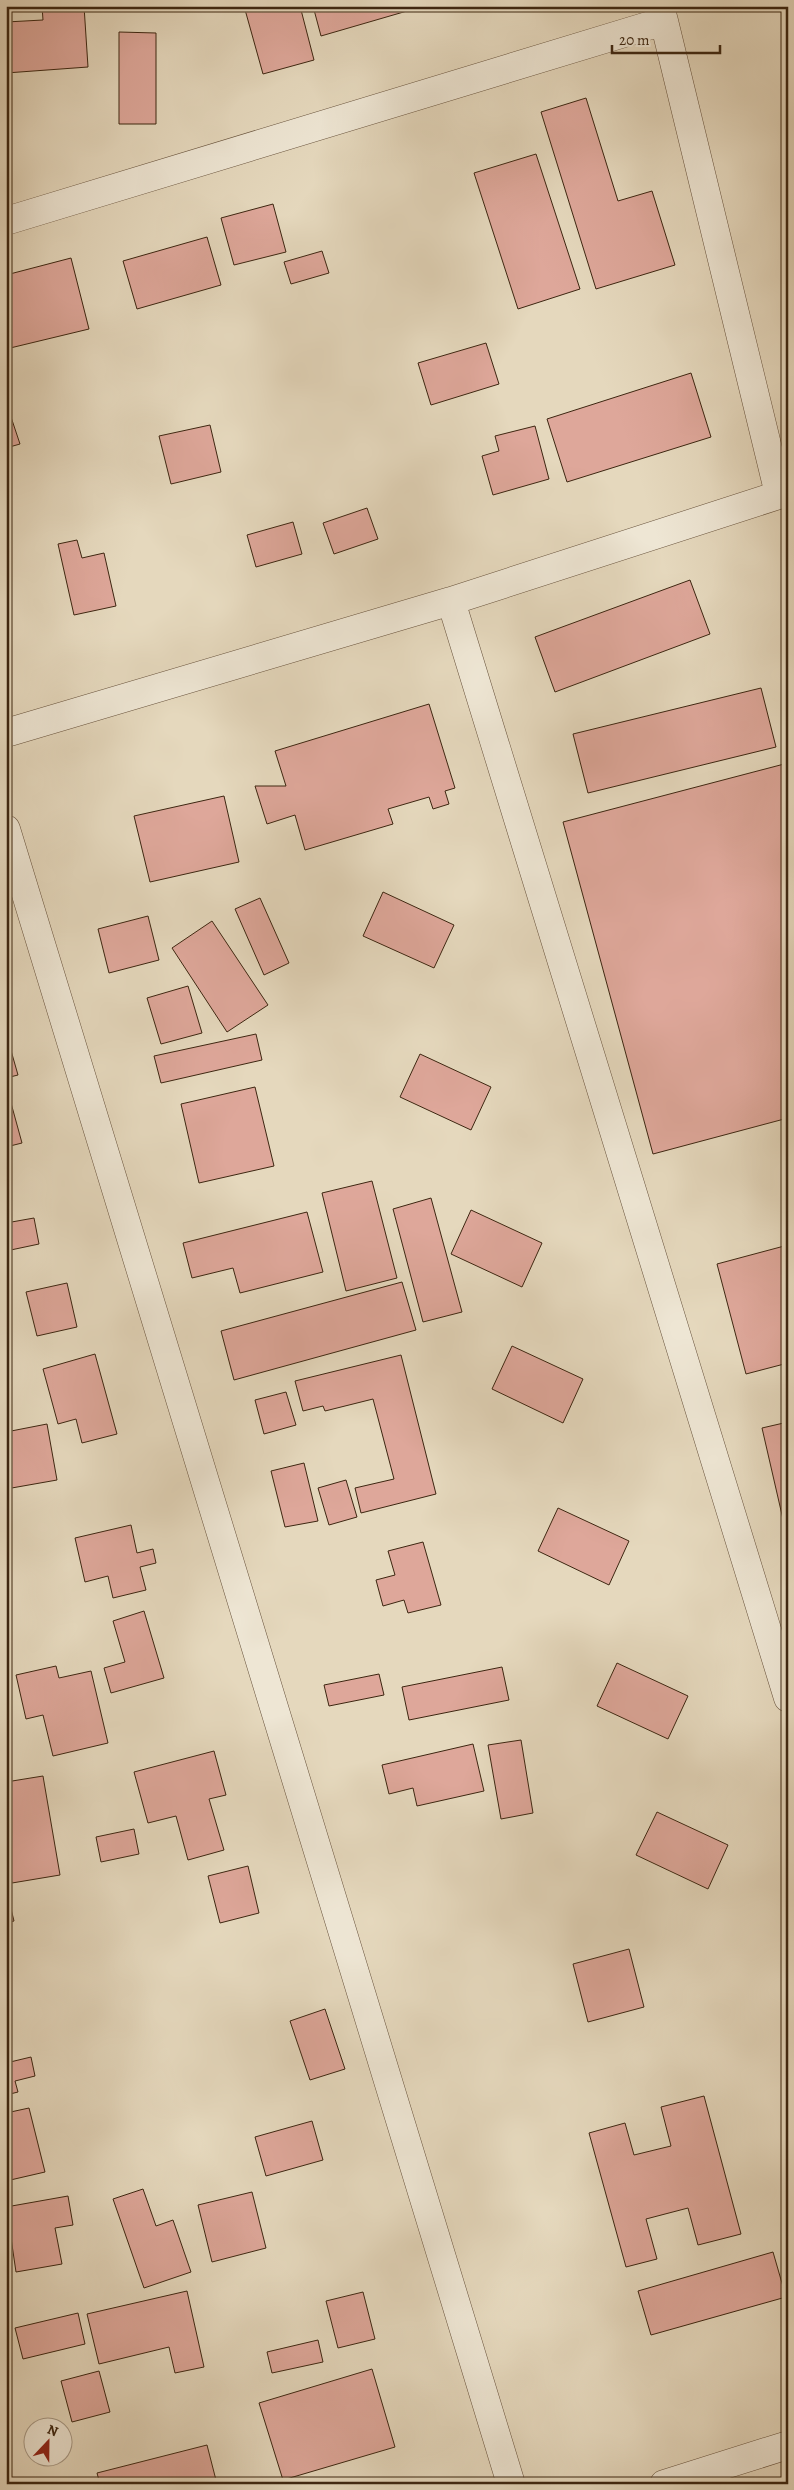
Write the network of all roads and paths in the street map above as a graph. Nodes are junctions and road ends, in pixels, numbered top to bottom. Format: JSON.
{"nodes":[{"id":1,"x":662,"y":14,"type":"edge"},
{"id":2,"x":6,"y":222,"type":"edge"},
{"id":3,"x":783,"y":493,"type":"edge"},
{"id":4,"x":451,"y":602,"type":"junction"},
{"id":5,"x":6,"y":733,"type":"edge"},
{"id":6,"x":6,"y":829,"type":"edge"},
{"id":7,"x":788,"y":1698,"type":"edge"},
{"id":8,"x":788,"y":2445,"type":"edge"},
{"id":9,"x":511,"y":2484,"type":"edge"},
{"id":10,"x":664,"y":2484,"type":"edge"}],
"edges":[{"from":1,"to":2,"type":"street"},
{"from":1,"to":3,"type":"street"},
{"from":3,"to":4,"type":"street"},
{"from":4,"to":5,"type":"street"},
{"from":4,"to":7,"type":"street"},
{"from":6,"to":9,"type":"street"},
{"from":8,"to":10,"type":"street"}]}
